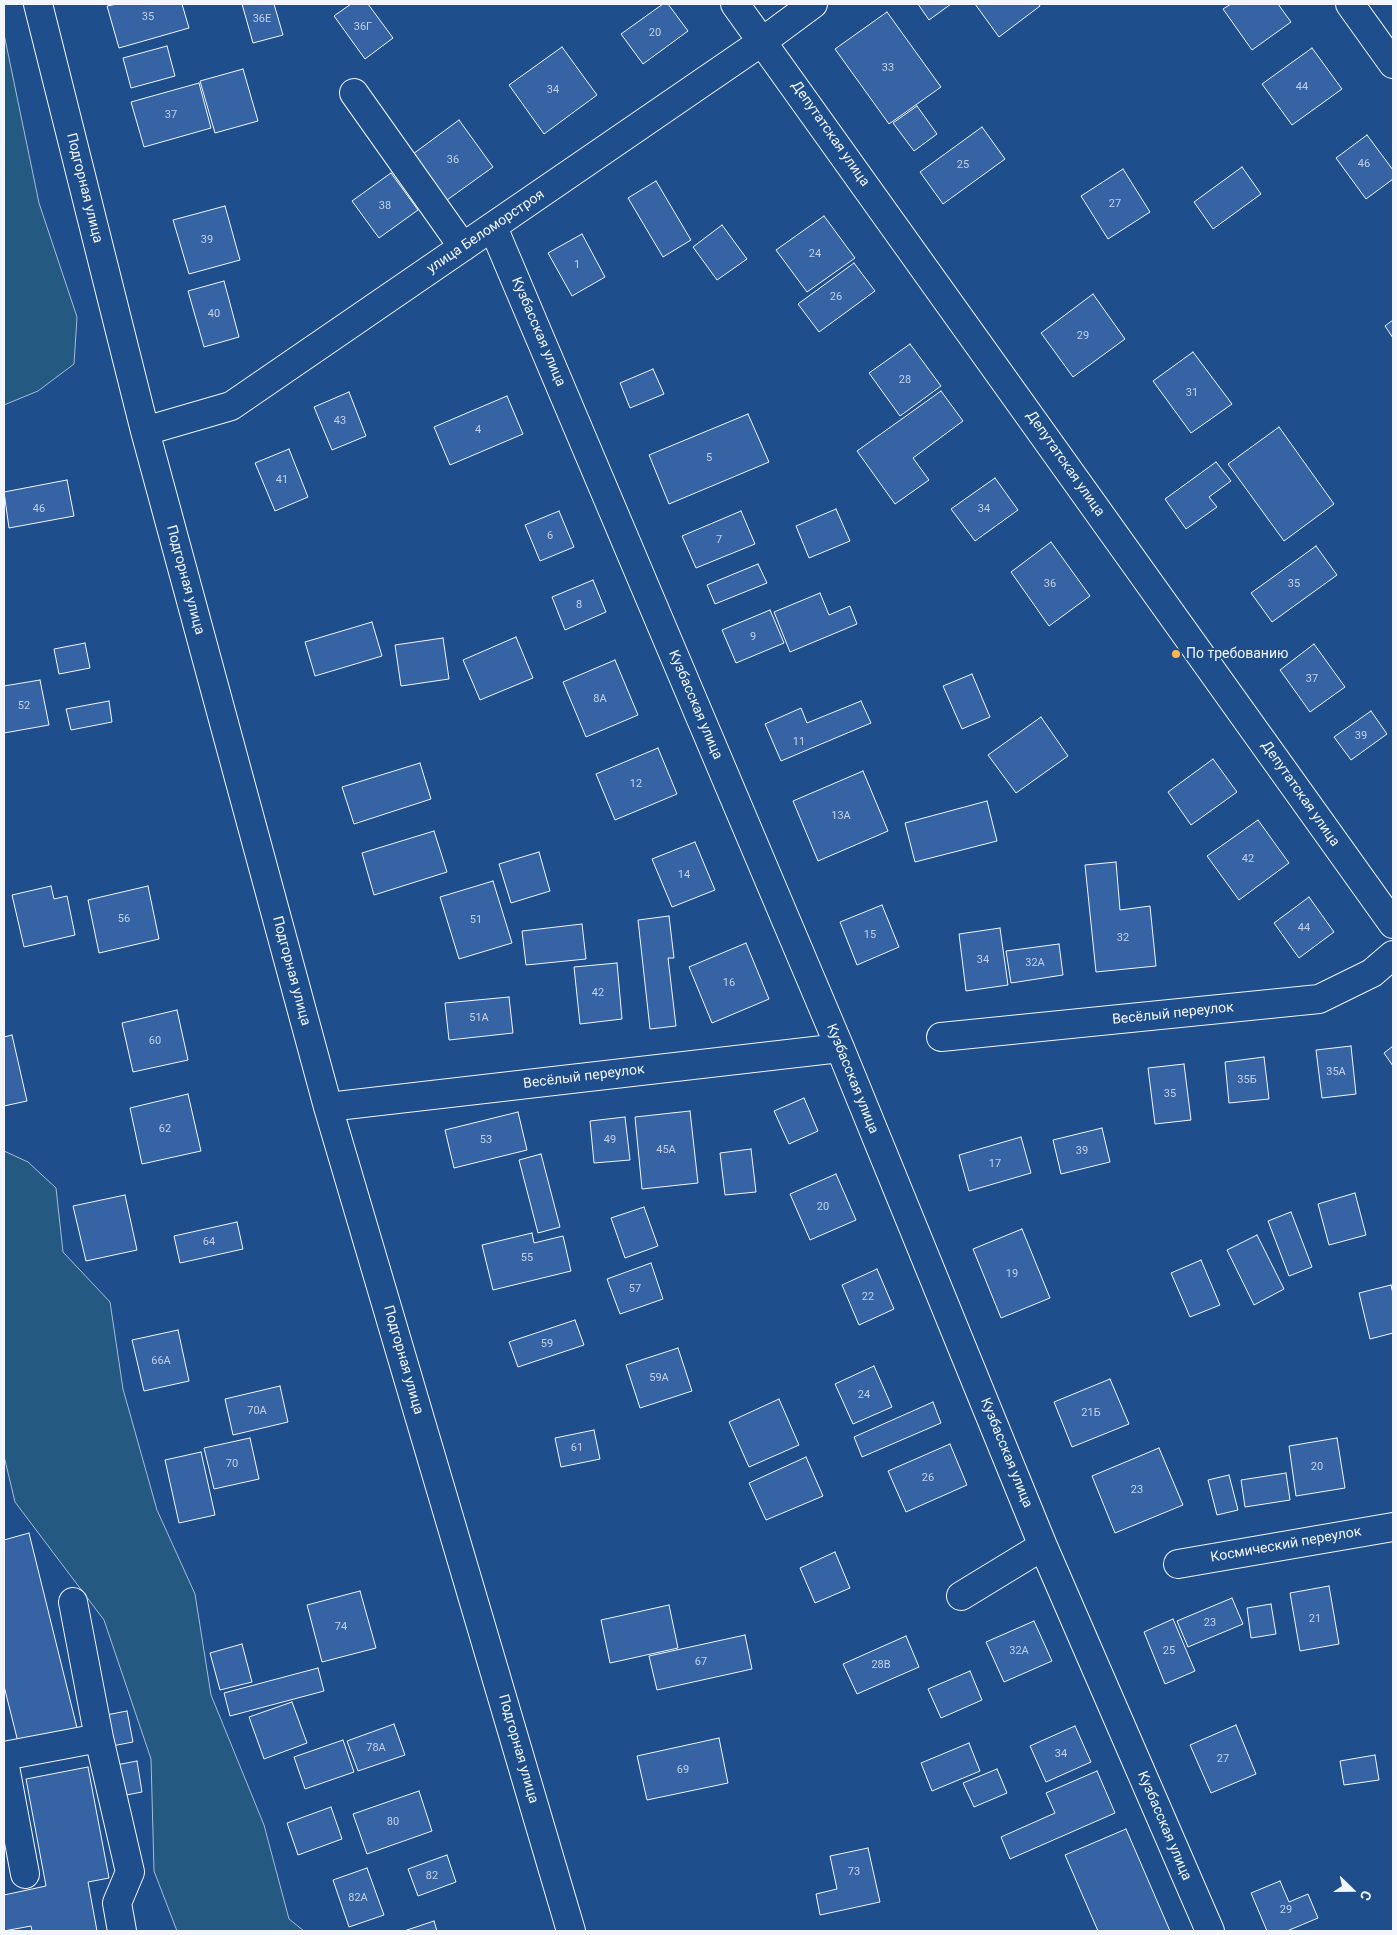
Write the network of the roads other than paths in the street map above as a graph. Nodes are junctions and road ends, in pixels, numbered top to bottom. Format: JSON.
{"nodes":[{"id":1,"x":38,"y":4,"type":"edge"},
{"id":2,"x":735,"y":4,"type":"edge"},
{"id":3,"x":813,"y":4,"type":"edge"},
{"id":4,"x":1350,"y":4,"type":"edge"},
{"id":5,"x":763,"y":41,"type":"junction"},
{"id":6,"x":1393,"y":64,"type":"edge"},
{"id":7,"x":354,"y":93,"type":"dead end"},
{"id":8,"x":493,"y":226,"type":"junction"},
{"id":9,"x":463,"y":247,"type":"junction"},
{"id":10,"x":145,"y":431,"type":"junction"},
{"id":11,"x":1393,"y":924,"type":"edge"},
{"id":12,"x":1393,"y":955,"type":"edge"},
{"id":13,"x":941,"y":1037,"type":"dead end"},
{"id":14,"x":840,"y":1048,"type":"junction"},
{"id":15,"x":328,"y":1107,"type":"junction"},
{"id":16,"x":1393,"y":1527,"type":"edge"},
{"id":17,"x":1043,"y":1546,"type":"junction"},
{"id":18,"x":1178,"y":1564,"type":"dead end"},
{"id":19,"x":961,"y":1596,"type":"dead end"},
{"id":20,"x":73,"y":1602,"type":"dead end"},
{"id":21,"x":99,"y":1738,"type":"junction"},
{"id":22,"x":4,"y":1756,"type":"edge"},
{"id":23,"x":4,"y":1762,"type":"edge"},
{"id":24,"x":25,"y":1874,"type":"dead end"},
{"id":25,"x":122,"y":1931,"type":"edge"},
{"id":26,"x":571,"y":1931,"type":"edge"},
{"id":27,"x":1210,"y":1931,"type":"edge"}],
"edges":[{"from":1,"to":10,"type":"street","name":"Подгорная улица"},
{"from":2,"to":5,"type":"street","name":"Депутатская улица"},
{"from":3,"to":5,"type":"street","name":"улица Беломорстроя"},
{"from":4,"to":6,"type":"street"},
{"from":5,"to":8,"type":"street","name":"улица Беломорстроя"},
{"from":5,"to":11,"type":"street","name":"Депутатская улица"},
{"from":7,"to":9,"type":"street"},
{"from":8,"to":9,"type":"street","name":"улица Беломорстроя"},
{"from":8,"to":14,"type":"street","name":"Кузбасская улица"},
{"from":9,"to":10,"type":"street","name":"улица Беломорстроя"},
{"from":10,"to":15,"type":"street","name":"Подгорная улица"},
{"from":12,"to":13,"type":"street","name":"Весёлый переулок"},
{"from":14,"to":15,"type":"street","name":"Весёлый переулок"},
{"from":14,"to":17,"type":"street","name":"Кузбасская улица"},
{"from":15,"to":26,"type":"street","name":"Подгорная улица"},
{"from":16,"to":18,"type":"street","name":"Космический переулок"},
{"from":17,"to":19,"type":"street"},
{"from":17,"to":27,"type":"street","name":"Кузбасская улица"},
{"from":20,"to":21,"type":"street"},
{"from":21,"to":22,"type":"street"},
{"from":21,"to":25,"type":"street"},
{"from":23,"to":24,"type":"street"}]}
